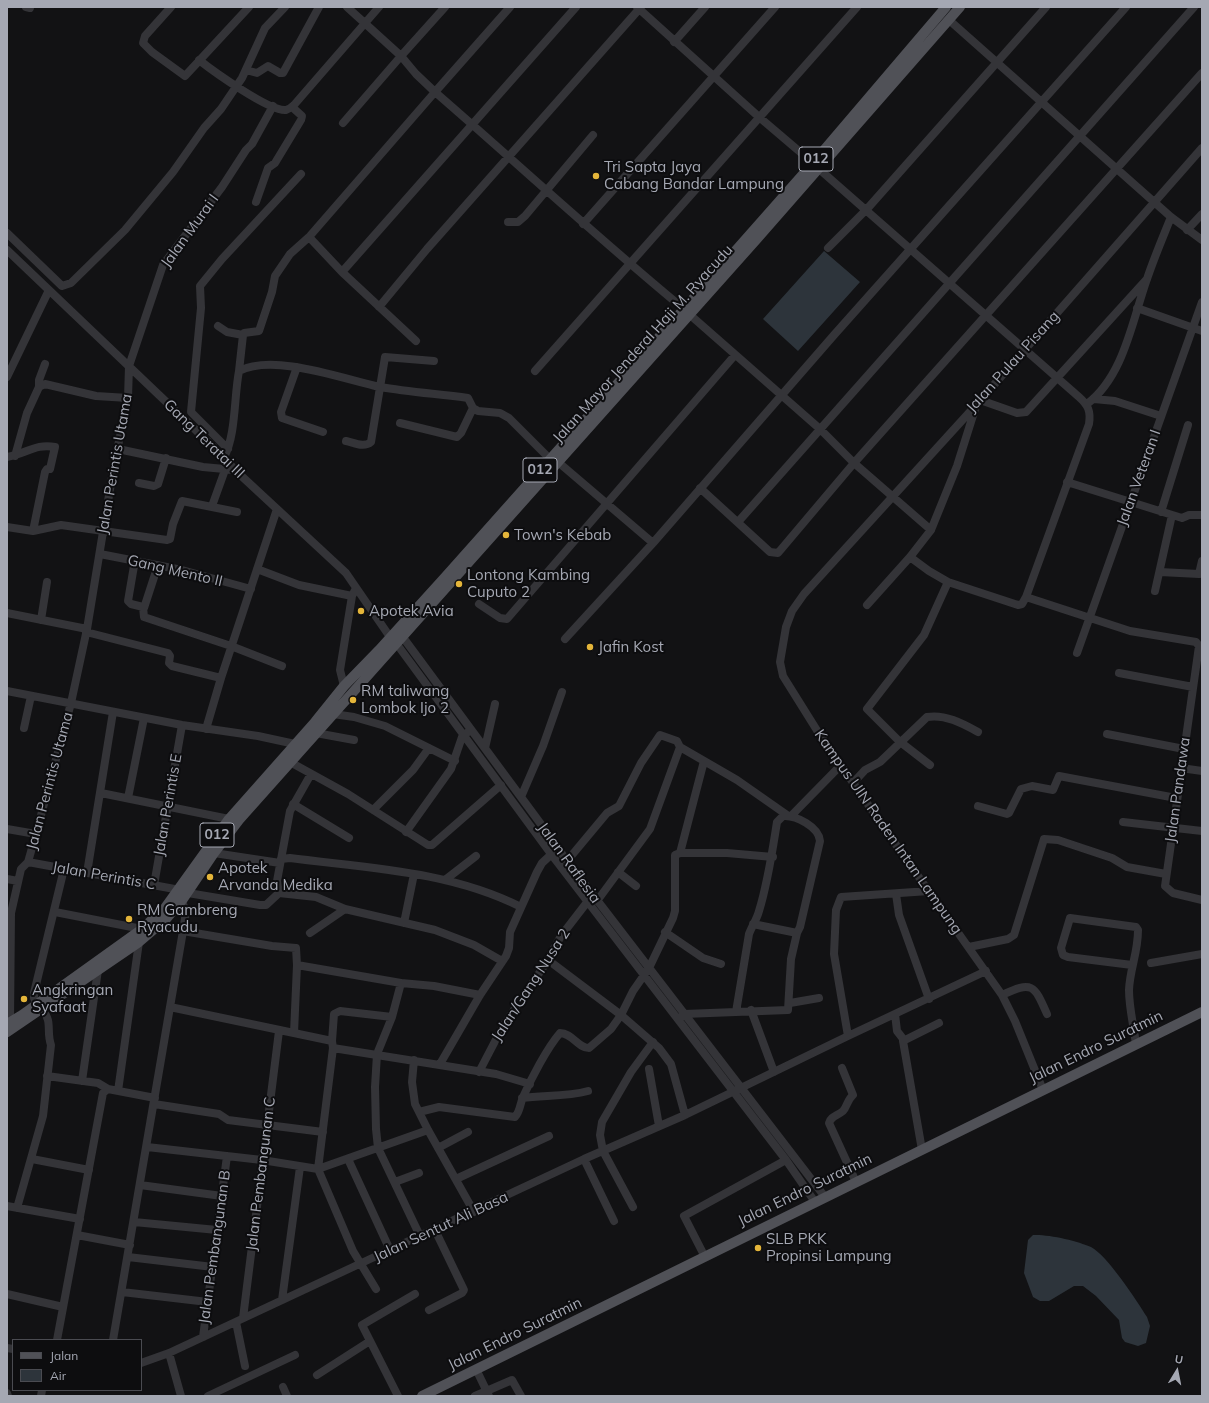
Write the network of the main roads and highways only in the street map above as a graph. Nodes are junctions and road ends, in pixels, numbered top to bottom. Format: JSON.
{"nodes":[{"id":1,"x":960,"y":7,"type":"edge"},
{"id":2,"x":941,"y":9,"type":"edge"},
{"id":3,"x":816,"y":166,"type":"junction"},
{"id":4,"x":686,"y":312,"type":"junction"},
{"id":5,"x":590,"y":425,"type":"junction"},
{"id":6,"x":574,"y":432,"type":"junction"},
{"id":7,"x":555,"y":458,"type":"junction"},
{"id":8,"x":396,"y":637,"type":"junction"},
{"id":9,"x":331,"y":715,"type":"junction"},
{"id":10,"x":315,"y":722,"type":"junction"},
{"id":11,"x":298,"y":744,"type":"junction"},
{"id":12,"x":184,"y":891,"type":"junction"},
{"id":13,"x":40,"y":1007,"type":"junction"},
{"id":14,"x":1202,"y":1012,"type":"edge"},
{"id":15,"x":8,"y":1023,"type":"edge"},
{"id":16,"x":7,"y":1032,"type":"edge"},
{"id":17,"x":425,"y":1395,"type":"edge"}],
"edges":[{"from":1,"to":3,"type":"main road","name":"Jalan Mayor Jenderal Haji M. Ryacudu"},
{"from":2,"to":3,"type":"main road","name":"Jalan Mayor Jenderal Haji M. Ryacudu","number":"012"},
{"from":3,"to":4,"type":"main road","name":"Jalan Mayor Jenderal Haji M. Ryacudu","number":"012"},
{"from":4,"to":5,"type":"main road","name":"Jalan Mayor Jenderal Haji M. Ryacudu","number":"012"},
{"from":4,"to":6,"type":"main road","name":"Jalan Mayor Jenderal Haji M. Ryacudu","number":"012"},
{"from":5,"to":6,"type":"main road"},
{"from":5,"to":7,"type":"main road","name":"Jalan Mayor Jenderal Haji M. Ryacudu","number":"012"},
{"from":6,"to":7,"type":"main road","name":"Jalan Mayor Jenderal Haji M. Ryacudu","number":"012"},
{"from":7,"to":8,"type":"main road","name":"Jalan Mayor Jenderal Haji M. Ryacudu","number":"012"},
{"from":8,"to":9,"type":"main road","name":"Jalan Mayor Jenderal Haji M. Ryacudu"},
{"from":8,"to":10,"type":"main road","name":"Jalan Mayor Jenderal Haji M. Ryacudu"},
{"from":9,"to":10,"type":"main road"},
{"from":9,"to":11,"type":"main road","name":"Jalan Mayor Jenderal Haji M. Ryacudu"},
{"from":10,"to":11,"type":"main road","name":"Jalan Mayor Jenderal Haji M. Ryacudu"},
{"from":11,"to":12,"type":"main road","name":"Jalan Mayor Jenderal Haji M. Ryacudu","number":"012"},
{"from":11,"to":12,"type":"main road","name":"Jalan Mayor Jenderal Haji M. Ryacudu","number":"012"},
{"from":12,"to":13,"type":"main road","name":"Jalan Mayor Jenderal Haji M. Ryacudu","number":"012"},
{"from":12,"to":13,"type":"main road","name":"Jalan Mayor Jenderal Haji M. Ryacudu","number":"012"},
{"from":13,"to":15,"type":"main road","name":"Jalan Mayor Jenderal Haji M. Ryacudu","number":"012"},
{"from":13,"to":16,"type":"main road","name":"Jalan Mayor Jenderal Haji M. Ryacudu","number":"012"},
{"from":14,"to":17,"type":"main road","name":"Jalan Endro Suratmin"}]}
